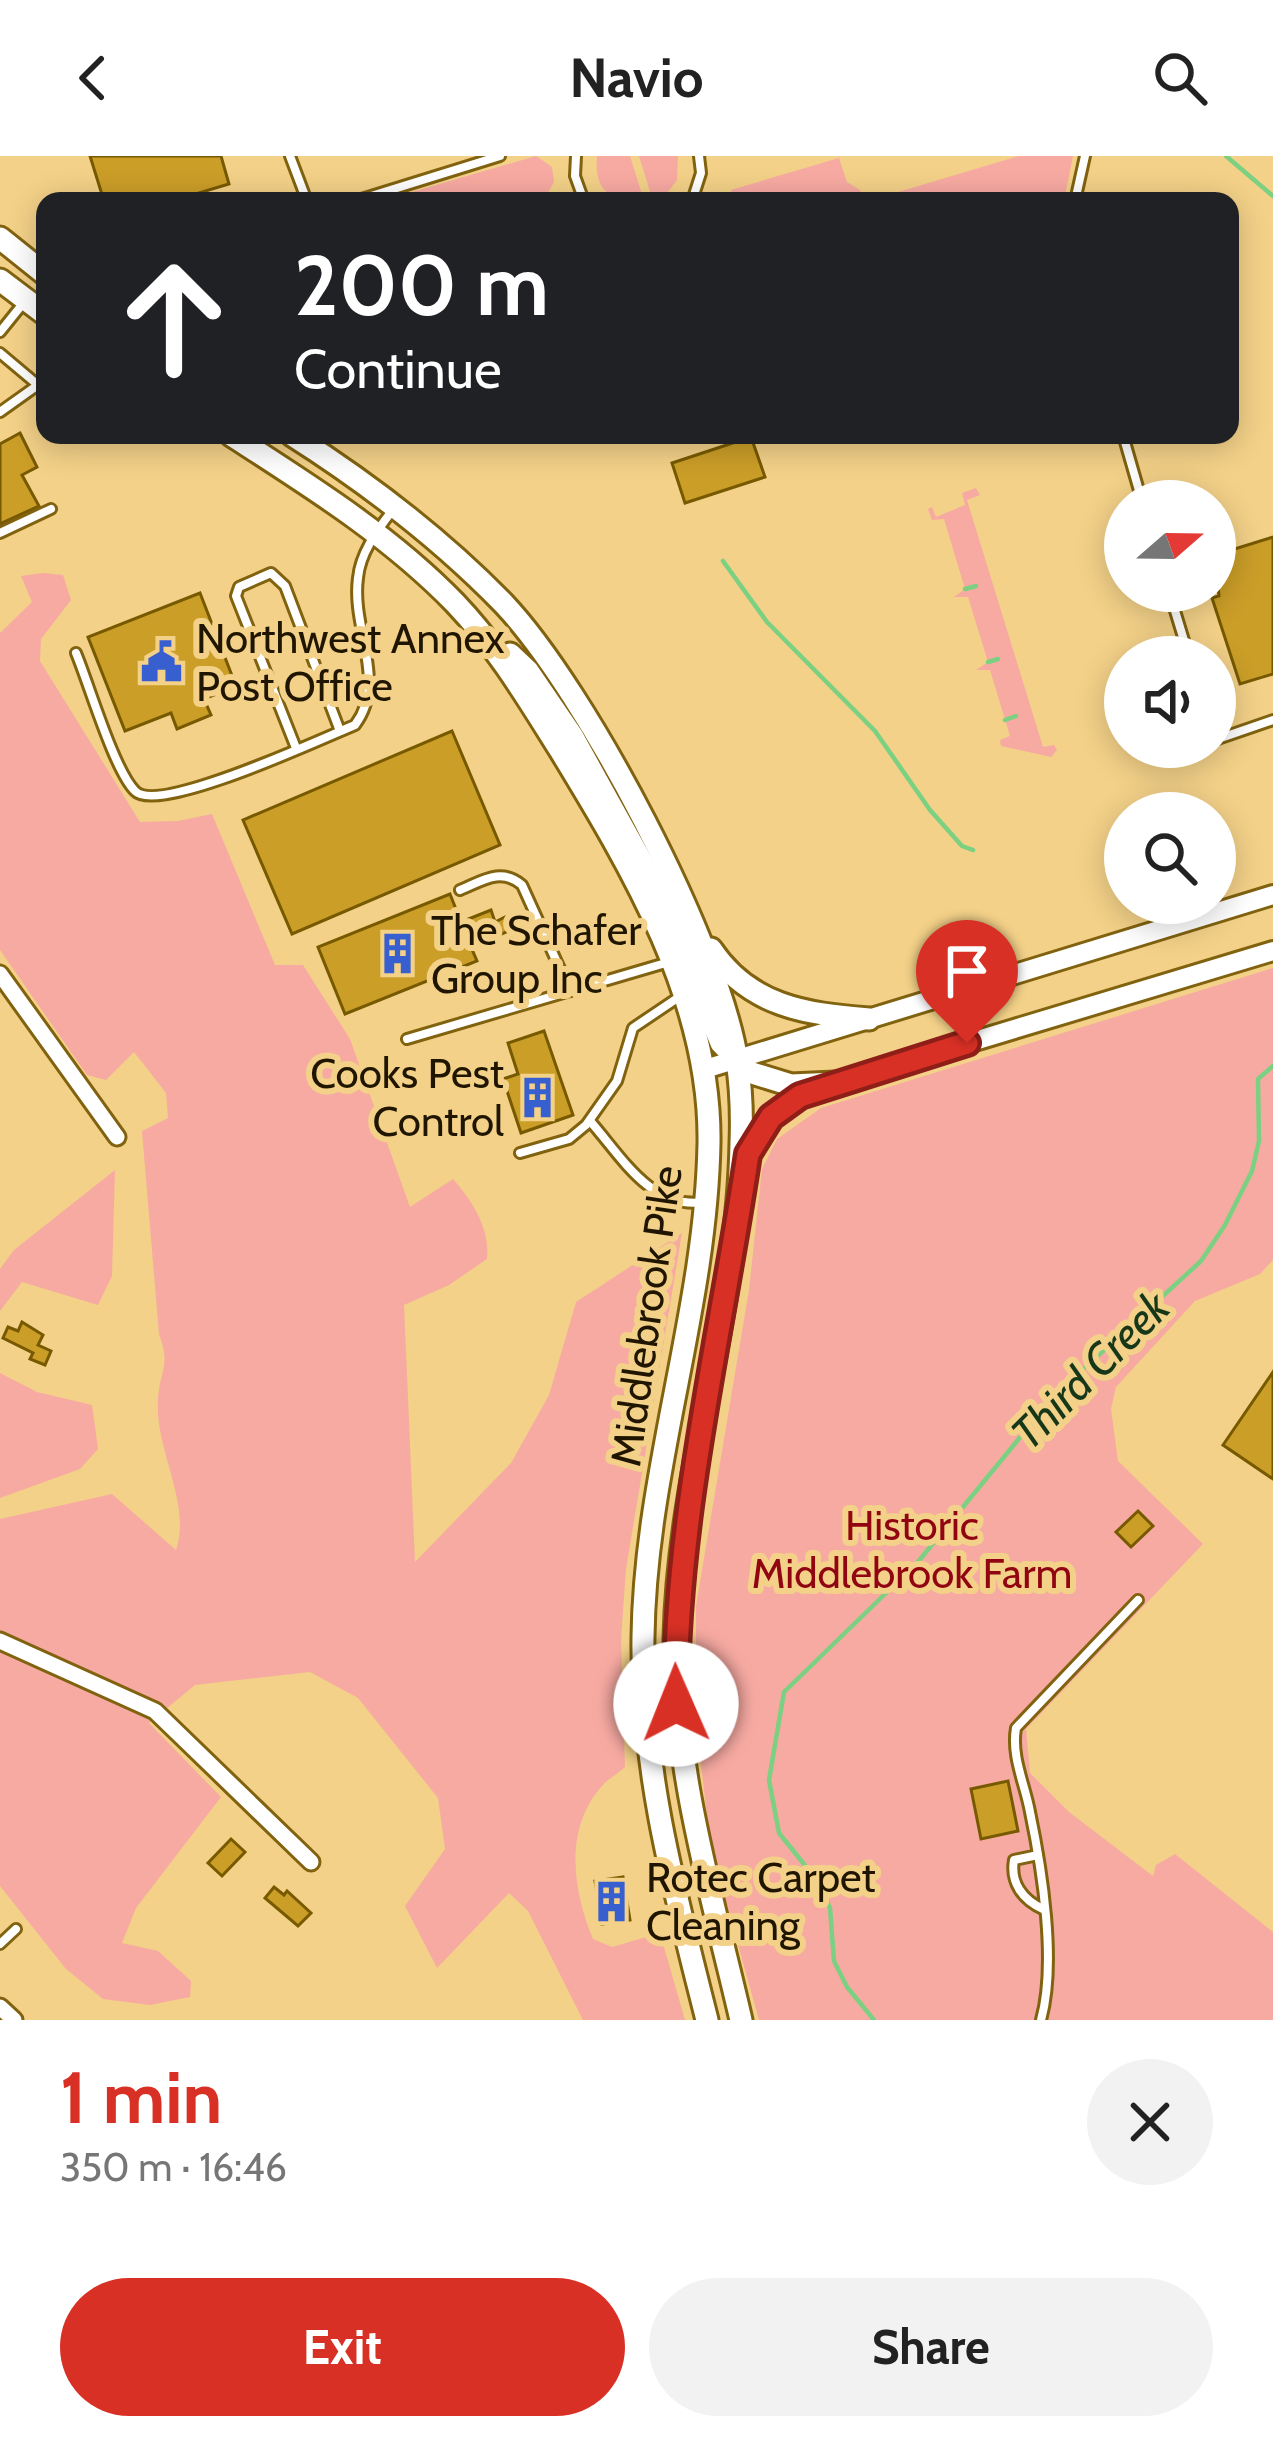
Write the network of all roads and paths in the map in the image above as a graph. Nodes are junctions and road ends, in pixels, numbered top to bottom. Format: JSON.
{"nodes":[{"id":1,"x":290,"y":156,"type":"edge"},
{"id":2,"x":500,"y":156,"type":"edge"},
{"id":3,"x":576,"y":156,"type":"edge"},
{"id":4,"x":700,"y":156,"type":"edge"},
{"id":5,"x":1084,"y":156,"type":"edge"},
{"id":6,"x":304,"y":192,"type":"edge"},
{"id":7,"x":384,"y":192,"type":"edge"},
{"id":8,"x":581,"y":192,"type":"edge"},
{"id":9,"x":695,"y":192,"type":"edge"},
{"id":10,"x":1077,"y":192,"type":"edge"},
{"id":11,"x":0,"y":238,"type":"edge"},
{"id":12,"x":36,"y":267,"type":"edge"},
{"id":13,"x":0,"y":280,"type":"edge"},
{"id":14,"x":26,"y":300,"type":"junction"},
{"id":15,"x":36,"y":307,"type":"edge"},
{"id":16,"x":0,"y":332,"type":"edge"},
{"id":17,"x":0,"y":353,"type":"edge"},
{"id":18,"x":36,"y":379,"type":"edge"},
{"id":19,"x":36,"y":387,"type":"edge"},
{"id":20,"x":0,"y":412,"type":"edge"},
{"id":21,"x":245,"y":444,"type":"edge"},
{"id":22,"x":305,"y":444,"type":"edge"},
{"id":23,"x":1126,"y":444,"type":"edge"},
{"id":24,"x":1136,"y":480,"type":"edge"},
{"id":25,"x":396,"y":506,"type":"junction"},
{"id":26,"x":51,"y":508,"type":"dead end"},
{"id":27,"x":376,"y":531,"type":"junction"},
{"id":28,"x":0,"y":533,"type":"edge"},
{"id":29,"x":456,"y":605,"type":"junction"},
{"id":30,"x":76,"y":653,"type":"dead end"},
{"id":31,"x":1273,"y":720,"type":"edge"},
{"id":32,"x":340,"y":731,"type":"junction"},
{"id":33,"x":1236,"y":733,"type":"edge"},
{"id":34,"x":296,"y":748,"type":"junction"},
{"id":35,"x":460,"y":890,"type":"dead end"},
{"id":36,"x":1273,"y":895,"type":"edge"},
{"id":37,"x":685,"y":909,"type":"junction"},
{"id":38,"x":1273,"y":951,"type":"edge"},
{"id":39,"x":671,"y":962,"type":"junction"},
{"id":40,"x":0,"y":974,"type":"edge"},
{"id":41,"x":570,"y":992,"type":"junction"},
{"id":42,"x":683,"y":994,"type":"junction"},
{"id":43,"x":869,"y":1019,"type":"junction"},
{"id":44,"x":407,"y":1039,"type":"dead end"},
{"id":45,"x":737,"y":1059,"type":"junction"},
{"id":46,"x":705,"y":1069,"type":"junction"},
{"id":47,"x":835,"y":1083,"type":"junction"},
{"id":48,"x":590,"y":1120,"type":"junction"},
{"id":49,"x":117,"y":1137,"type":"dead end"},
{"id":50,"x":520,"y":1153,"type":"dead end"},
{"id":51,"x":705,"y":1202,"type":"junction"},
{"id":52,"x":736,"y":1238,"type":"junction"},
{"id":53,"x":1138,"y":1600,"type":"dead end"},
{"id":54,"x":0,"y":1641,"type":"edge"},
{"id":55,"x":1037,"y":1855,"type":"junction"},
{"id":56,"x":311,"y":1862,"type":"dead end"},
{"id":57,"x":1043,"y":1909,"type":"junction"},
{"id":58,"x":16,"y":1929,"type":"dead end"},
{"id":59,"x":0,"y":1944,"type":"edge"},
{"id":60,"x":707,"y":2020,"type":"edge"},
{"id":61,"x":741,"y":2020,"type":"edge"},
{"id":62,"x":1041,"y":2020,"type":"edge"}],
"edges":[{"from":1,"to":6,"type":"lane"},
{"from":2,"to":7,"type":"lane"},
{"from":3,"to":8,"type":"lane"},
{"from":4,"to":9,"type":"lane"},
{"from":5,"to":10,"type":"lane"},
{"from":11,"to":12,"type":"main road"},
{"from":13,"to":14,"type":"main road"},
{"from":14,"to":15,"type":"main road"},
{"from":14,"to":16,"type":"lane"},
{"from":17,"to":18,"type":"lane"},
{"from":19,"to":20,"type":"lane"},
{"from":21,"to":27,"type":"main road","name":"Middlebrook Pike"},
{"from":22,"to":25,"type":"main road","name":"Middlebrook Pike"},
{"from":23,"to":24,"type":"lane"},
{"from":25,"to":27,"type":"lane"},
{"from":25,"to":37,"type":"main road","name":"Middlebrook Pike"},
{"from":26,"to":28,"type":"lane"},
{"from":27,"to":29,"type":"main road","name":"Middlebrook Pike"},
{"from":27,"to":32,"type":"lane"},
{"from":29,"to":39,"type":"main road","name":"Middlebrook Pike"},
{"from":29,"to":45,"type":"main road"},
{"from":30,"to":34,"type":"lane"},
{"from":31,"to":33,"type":"lane"},
{"from":32,"to":34,"type":"lane"},
{"from":32,"to":34,"type":"lane"},
{"from":35,"to":41,"type":"lane"},
{"from":36,"to":43,"type":"street"},
{"from":37,"to":43,"type":"main road"},
{"from":37,"to":45,"type":"main road","name":"Middlebrook Pike"},
{"from":38,"to":47,"type":"street"},
{"from":39,"to":41,"type":"lane"},
{"from":39,"to":42,"type":"main road","name":"Middlebrook Pike"},
{"from":40,"to":49,"type":"street"},
{"from":41,"to":44,"type":"lane"},
{"from":42,"to":46,"type":"main road","name":"Middlebrook Pike"},
{"from":42,"to":48,"type":"lane"},
{"from":43,"to":45,"type":"street"},
{"from":45,"to":46,"type":"street"},
{"from":45,"to":47,"type":"main road"},
{"from":45,"to":52,"type":"main road","name":"Middlebrook Pike"},
{"from":46,"to":51,"type":"main road","name":"Middlebrook Pike"},
{"from":47,"to":52,"type":"main road"},
{"from":48,"to":50,"type":"lane"},
{"from":48,"to":51,"type":"lane"},
{"from":51,"to":60,"type":"main road","name":"Middlebrook Pike"},
{"from":52,"to":61,"type":"main road","name":"Middlebrook Pike"},
{"from":53,"to":55,"type":"lane"},
{"from":54,"to":56,"type":"street"},
{"from":55,"to":57,"type":"lane"},
{"from":55,"to":57,"type":"lane"},
{"from":57,"to":62,"type":"lane"},
{"from":58,"to":59,"type":"lane"}]}
